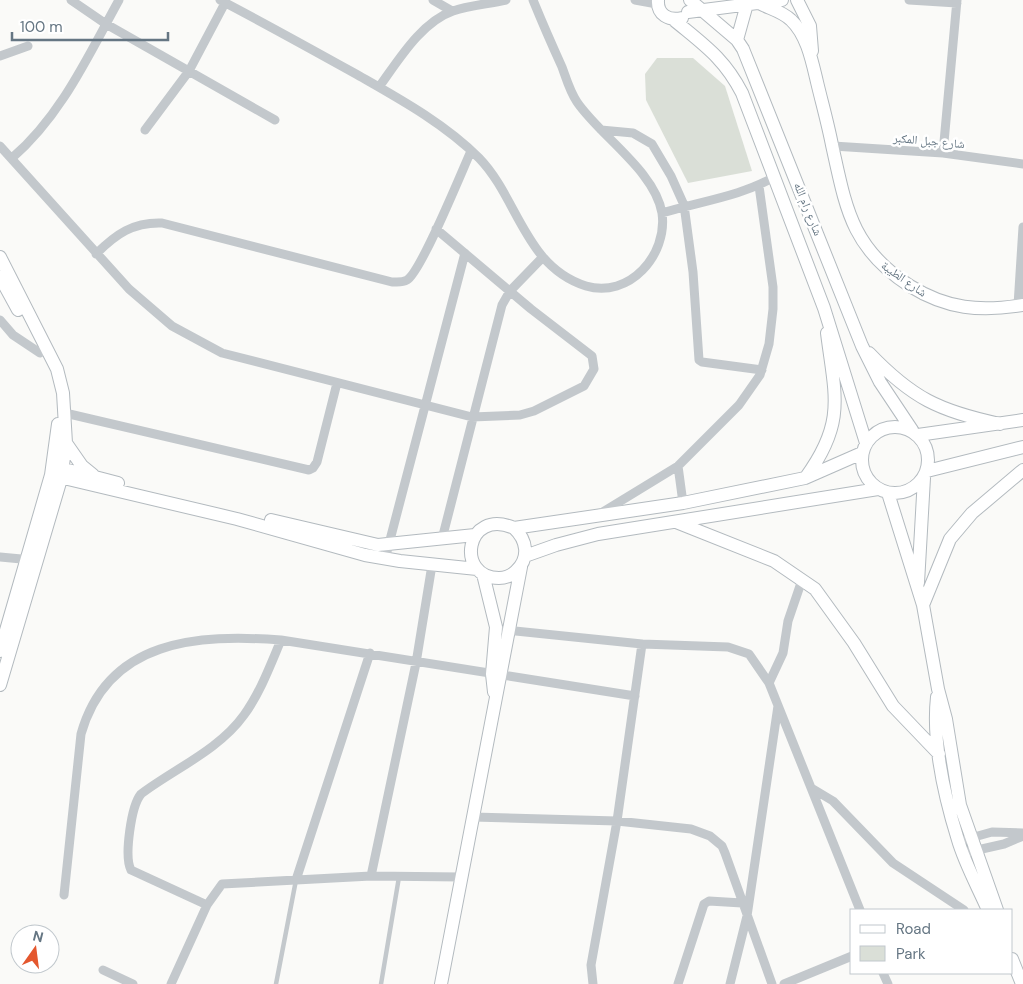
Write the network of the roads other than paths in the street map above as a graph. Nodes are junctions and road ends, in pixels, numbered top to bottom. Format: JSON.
{"nodes":[{"id":1,"x":71,"y":0,"type":"edge"},
{"id":2,"x":119,"y":0,"type":"edge"},
{"id":3,"x":433,"y":0,"type":"edge"},
{"id":4,"x":506,"y":0,"type":"edge"},
{"id":5,"x":533,"y":0,"type":"edge"},
{"id":6,"x":635,"y":0,"type":"edge"},
{"id":7,"x":782,"y":0,"type":"edge"},
{"id":8,"x":797,"y":0,"type":"edge"},
{"id":9,"x":908,"y":0,"type":"edge"},
{"id":10,"x":223,"y":1,"type":"edge"},
{"id":11,"x":658,"y":2,"type":"edge"},
{"id":12,"x":957,"y":2,"type":"edge"},
{"id":13,"x":689,"y":4,"type":"edge"},
{"id":14,"x":747,"y":4,"type":"junction"},
{"id":15,"x":761,"y":4,"type":"junction"},
{"id":16,"x":703,"y":10,"type":"junction"},
{"id":17,"x":452,"y":11,"type":"junction"},
{"id":18,"x":674,"y":20,"type":"junction"},
{"id":19,"x":106,"y":24,"type":"junction"},
{"id":20,"x":737,"y":40,"type":"junction"},
{"id":21,"x":28,"y":46,"type":"dead end"},
{"id":22,"x":0,"y":56,"type":"edge"},
{"id":23,"x":812,"y":59,"type":"junction"},
{"id":24,"x":189,"y":71,"type":"junction"},
{"id":25,"x":378,"y":87,"type":"junction"},
{"id":26,"x":275,"y":120,"type":"dead end"},
{"id":27,"x":145,"y":130,"type":"dead end"},
{"id":28,"x":601,"y":130,"type":"junction"},
{"id":29,"x":0,"y":146,"type":"edge"},
{"id":30,"x":833,"y":146,"type":"junction"},
{"id":31,"x":471,"y":151,"type":"junction"},
{"id":32,"x":943,"y":153,"type":"junction"},
{"id":33,"x":12,"y":158,"type":"junction"},
{"id":34,"x":1023,"y":164,"type":"edge"},
{"id":35,"x":774,"y":177,"type":"junction"},
{"id":36,"x":759,"y":186,"type":"junction"},
{"id":37,"x":684,"y":205,"type":"junction"},
{"id":38,"x":662,"y":213,"type":"junction"},
{"id":39,"x":1023,"y":227,"type":"edge"},
{"id":40,"x":436,"y":229,"type":"junction"},
{"id":41,"x":464,"y":253,"type":"junction"},
{"id":42,"x":96,"y":254,"type":"junction"},
{"id":43,"x":0,"y":257,"type":"edge"},
{"id":44,"x":542,"y":258,"type":"junction"},
{"id":45,"x":0,"y":277,"type":"edge"},
{"id":46,"x":510,"y":291,"type":"junction"},
{"id":47,"x":1020,"y":305,"type":"edge"},
{"id":48,"x":824,"y":308,"type":"junction"},
{"id":49,"x":0,"y":320,"type":"edge"},
{"id":50,"x":862,"y":346,"type":"junction"},
{"id":51,"x":40,"y":353,"type":"junction"},
{"id":52,"x":762,"y":370,"type":"junction"},
{"id":53,"x":337,"y":383,"type":"junction"},
{"id":54,"x":425,"y":405,"type":"junction"},
{"id":55,"x":65,"y":413,"type":"junction"},
{"id":56,"x":472,"y":417,"type":"junction"},
{"id":57,"x":1023,"y":420,"type":"edge"},
{"id":58,"x":1000,"y":424,"type":"junction"},
{"id":59,"x":915,"y":433,"type":"junction"},
{"id":60,"x":66,"y":443,"type":"junction"},
{"id":61,"x":1023,"y":446,"type":"edge"},
{"id":62,"x":864,"y":448,"type":"junction"},
{"id":63,"x":678,"y":466,"type":"junction"},
{"id":64,"x":1023,"y":470,"type":"edge"},
{"id":65,"x":57,"y":472,"type":"junction"},
{"id":66,"x":925,"y":474,"type":"junction"},
{"id":67,"x":805,"y":478,"type":"junction"},
{"id":68,"x":92,"y":482,"type":"junction"},
{"id":69,"x":883,"y":491,"type":"junction"},
{"id":70,"x":56,"y":496,"type":"junction"},
{"id":71,"x":683,"y":502,"type":"junction"},
{"id":72,"x":598,"y":515,"type":"junction"},
{"id":73,"x":676,"y":522,"type":"junction"},
{"id":74,"x":514,"y":528,"type":"junction"},
{"id":75,"x":475,"y":535,"type":"junction"},
{"id":76,"x":442,"y":539,"type":"junction"},
{"id":77,"x":389,"y":545,"type":"junction"},
{"id":78,"x":0,"y":558,"type":"edge"},
{"id":79,"x":386,"y":559,"type":"junction"},
{"id":80,"x":32,"y":560,"type":"junction"},
{"id":81,"x":523,"y":561,"type":"junction"},
{"id":82,"x":432,"y":565,"type":"junction"},
{"id":83,"x":480,"y":571,"type":"junction"},
{"id":84,"x":802,"y":580,"type":"junction"},
{"id":85,"x":918,"y":586,"type":"junction"},
{"id":86,"x":923,"y":605,"type":"junction"},
{"id":87,"x":496,"y":627,"type":"junction"},
{"id":88,"x":510,"y":632,"type":"junction"},
{"id":89,"x":280,"y":640,"type":"junction"},
{"id":90,"x":642,"y":644,"type":"junction"},
{"id":91,"x":0,"y":651,"type":"edge"},
{"id":92,"x":370,"y":653,"type":"junction"},
{"id":93,"x":416,"y":663,"type":"junction"},
{"id":94,"x":497,"y":675,"type":"junction"},
{"id":95,"x":769,"y":683,"type":"junction"},
{"id":96,"x":0,"y":685,"type":"edge"},
{"id":97,"x":938,"y":690,"type":"junction"},
{"id":98,"x":635,"y":696,"type":"junction"},
{"id":99,"x":778,"y":705,"type":"junction"},
{"id":100,"x":939,"y":754,"type":"junction"},
{"id":101,"x":813,"y":789,"type":"junction"},
{"id":102,"x":472,"y":817,"type":"junction"},
{"id":103,"x":616,"y":821,"type":"junction"},
{"id":104,"x":1023,"y":835,"type":"edge"},
{"id":105,"x":958,"y":841,"type":"junction"},
{"id":106,"x":975,"y":843,"type":"junction"},
{"id":107,"x":964,"y":853,"type":"junction"},
{"id":108,"x":371,"y":876,"type":"junction"},
{"id":109,"x":399,"y":876,"type":"junction"},
{"id":110,"x":461,"y":877,"type":"junction"},
{"id":111,"x":296,"y":880,"type":"junction"},
{"id":112,"x":64,"y":895,"type":"dead end"},
{"id":113,"x":742,"y":903,"type":"junction"},
{"id":114,"x":207,"y":905,"type":"junction"},
{"id":115,"x":860,"y":909,"type":"edge"},
{"id":116,"x":962,"y":909,"type":"edge"},
{"id":117,"x":988,"y":909,"type":"edge"},
{"id":118,"x":997,"y":909,"type":"edge"},
{"id":119,"x":747,"y":916,"type":"junction"},
{"id":120,"x":850,"y":957,"type":"edge"},
{"id":121,"x":1013,"y":962,"type":"edge"},
{"id":122,"x":103,"y":970,"type":"dead end"},
{"id":123,"x":133,"y":984,"type":"edge"},
{"id":124,"x":171,"y":984,"type":"edge"},
{"id":125,"x":276,"y":984,"type":"edge"},
{"id":126,"x":381,"y":984,"type":"edge"},
{"id":127,"x":442,"y":984,"type":"edge"},
{"id":128,"x":593,"y":984,"type":"edge"},
{"id":129,"x":678,"y":984,"type":"edge"},
{"id":130,"x":730,"y":984,"type":"edge"},
{"id":131,"x":772,"y":984,"type":"edge"},
{"id":132,"x":784,"y":984,"type":"edge"},
{"id":133,"x":1022,"y":984,"type":"edge"}],
"edges":[{"from":1,"to":19,"type":"street"},
{"from":2,"to":19,"type":"street"},
{"from":3,"to":17,"type":"street"},
{"from":4,"to":17,"type":"street"},
{"from":5,"to":28,"type":"street"},
{"from":6,"to":11,"type":"street"},
{"from":7,"to":15,"type":"street"},
{"from":8,"to":23,"type":"street","name":"شارع الطيبة"},
{"from":9,"to":12,"type":"street"},
{"from":10,"to":24,"type":"street"},
{"from":10,"to":25,"type":"street"},
{"from":11,"to":18,"type":"street","name":"شارع رام الله"},
{"from":12,"to":32,"type":"street"},
{"from":13,"to":16,"type":"street","name":"شارع رام الله"},
{"from":13,"to":18,"type":"street"},
{"from":14,"to":15,"type":"street"},
{"from":14,"to":16,"type":"street"},
{"from":14,"to":20,"type":"street"},
{"from":15,"to":23,"type":"street","name":"شارع الطيبة"},
{"from":16,"to":20,"type":"street","name":"شارع رام الله"},
{"from":17,"to":25,"type":"street"},
{"from":18,"to":35,"type":"street","name":"شارع رام الله"},
{"from":19,"to":24,"type":"street"},
{"from":19,"to":33,"type":"street"},
{"from":20,"to":50,"type":"street","name":"شارع رام الله"},
{"from":21,"to":22,"type":"street"},
{"from":23,"to":30,"type":"street","name":"شارع الطيبة"},
{"from":24,"to":26,"type":"street"},
{"from":24,"to":27,"type":"street"},
{"from":25,"to":31,"type":"street"},
{"from":28,"to":37,"type":"street"},
{"from":28,"to":38,"type":"street"},
{"from":29,"to":33,"type":"street"},
{"from":30,"to":32,"type":"street","name":"شارع جبل المكبر"},
{"from":30,"to":47,"type":"street","name":"شارع الطيبة"},
{"from":31,"to":40,"type":"street"},
{"from":31,"to":44,"type":"street"},
{"from":32,"to":34,"type":"street","name":"شارع جبل المكبر"},
{"from":33,"to":42,"type":"street"},
{"from":35,"to":36,"type":"street"},
{"from":35,"to":48,"type":"street","name":"شارع رام الله"},
{"from":36,"to":37,"type":"street"},
{"from":36,"to":52,"type":"street"},
{"from":37,"to":38,"type":"street"},
{"from":37,"to":52,"type":"street"},
{"from":38,"to":44,"type":"street"},
{"from":39,"to":47,"type":"street"},
{"from":40,"to":41,"type":"street"},
{"from":40,"to":42,"type":"street"},
{"from":41,"to":46,"type":"street"},
{"from":41,"to":54,"type":"street"},
{"from":42,"to":53,"type":"street"},
{"from":43,"to":55,"type":"street"},
{"from":44,"to":46,"type":"street"},
{"from":45,"to":51,"type":"street"},
{"from":46,"to":56,"type":"street"},
{"from":46,"to":56,"type":"street"},
{"from":48,"to":62,"type":"street","name":"شارع رام الله"},
{"from":48,"to":67,"type":"street"},
{"from":49,"to":51,"type":"street"},
{"from":50,"to":58,"type":"street"},
{"from":50,"to":59,"type":"street","name":"شارع رام الله"},
{"from":51,"to":65,"type":"street"},
{"from":52,"to":63,"type":"street"},
{"from":53,"to":54,"type":"street"},
{"from":53,"to":55,"type":"street"},
{"from":54,"to":56,"type":"street"},
{"from":54,"to":77,"type":"street"},
{"from":55,"to":60,"type":"street"},
{"from":56,"to":76,"type":"street"},
{"from":57,"to":58,"type":"street"},
{"from":58,"to":59,"type":"street"},
{"from":59,"to":62,"type":"street"},
{"from":59,"to":66,"type":"street"},
{"from":60,"to":65,"type":"street"},
{"from":60,"to":68,"type":"street"},
{"from":61,"to":66,"type":"street"},
{"from":62,"to":67,"type":"street"},
{"from":62,"to":69,"type":"street"},
{"from":63,"to":71,"type":"street"},
{"from":63,"to":72,"type":"street"},
{"from":64,"to":86,"type":"street"},
{"from":65,"to":68,"type":"street"},
{"from":65,"to":70,"type":"street"},
{"from":65,"to":80,"type":"street"},
{"from":66,"to":69,"type":"street"},
{"from":66,"to":85,"type":"street"},
{"from":67,"to":71,"type":"street"},
{"from":68,"to":70,"type":"street"},
{"from":68,"to":77,"type":"street"},
{"from":68,"to":79,"type":"street"},
{"from":69,"to":73,"type":"street"},
{"from":69,"to":85,"type":"street"},
{"from":70,"to":80,"type":"street"},
{"from":71,"to":72,"type":"street"},
{"from":72,"to":74,"type":"street"},
{"from":73,"to":81,"type":"street"},
{"from":73,"to":84,"type":"street"},
{"from":74,"to":75,"type":"street"},
{"from":74,"to":81,"type":"street"},
{"from":75,"to":76,"type":"street"},
{"from":75,"to":83,"type":"street"},
{"from":76,"to":77,"type":"street"},
{"from":77,"to":79,"type":"street"},
{"from":78,"to":80,"type":"street"},
{"from":79,"to":82,"type":"street"},
{"from":80,"to":91,"type":"street"},
{"from":80,"to":96,"type":"street"},
{"from":81,"to":83,"type":"street"},
{"from":81,"to":88,"type":"street"},
{"from":82,"to":83,"type":"street"},
{"from":82,"to":93,"type":"street"},
{"from":83,"to":87,"type":"street"},
{"from":84,"to":95,"type":"street"},
{"from":84,"to":100,"type":"street"},
{"from":85,"to":86,"type":"street"},
{"from":86,"to":97,"type":"street"},
{"from":87,"to":88,"type":"street"},
{"from":87,"to":94,"type":"street"},
{"from":88,"to":90,"type":"street"},
{"from":88,"to":94,"type":"street"},
{"from":89,"to":92,"type":"street"},
{"from":89,"to":112,"type":"street"},
{"from":89,"to":114,"type":"street"},
{"from":90,"to":95,"type":"street"},
{"from":90,"to":98,"type":"street"},
{"from":92,"to":93,"type":"street"},
{"from":92,"to":111,"type":"street"},
{"from":93,"to":94,"type":"street"},
{"from":93,"to":108,"type":"street"},
{"from":94,"to":98,"type":"street"},
{"from":94,"to":102,"type":"street"},
{"from":95,"to":99,"type":"street"},
{"from":97,"to":100,"type":"street"},
{"from":97,"to":106,"type":"street"},
{"from":98,"to":103,"type":"street"},
{"from":99,"to":101,"type":"street"},
{"from":99,"to":119,"type":"street"},
{"from":100,"to":105,"type":"street"},
{"from":101,"to":115,"type":"street"},
{"from":101,"to":116,"type":"street"},
{"from":102,"to":103,"type":"street"},
{"from":102,"to":110,"type":"street"},
{"from":103,"to":113,"type":"street"},
{"from":103,"to":128,"type":"street"},
{"from":104,"to":106,"type":"street"},
{"from":104,"to":106,"type":"street"},
{"from":105,"to":106,"type":"street"},
{"from":105,"to":107,"type":"street"},
{"from":106,"to":107,"type":"street"},
{"from":106,"to":118,"type":"street"},
{"from":107,"to":117,"type":"street"},
{"from":108,"to":109,"type":"street"},
{"from":108,"to":111,"type":"street"},
{"from":109,"to":110,"type":"street"},
{"from":109,"to":126,"type":"lane"},
{"from":110,"to":127,"type":"street"},
{"from":111,"to":114,"type":"street"},
{"from":111,"to":125,"type":"lane"},
{"from":113,"to":119,"type":"street"},
{"from":113,"to":129,"type":"street"},
{"from":114,"to":124,"type":"street"},
{"from":119,"to":130,"type":"street"},
{"from":119,"to":131,"type":"street"},
{"from":120,"to":132,"type":"street"},
{"from":121,"to":133,"type":"street"},
{"from":122,"to":123,"type":"street"}]}
